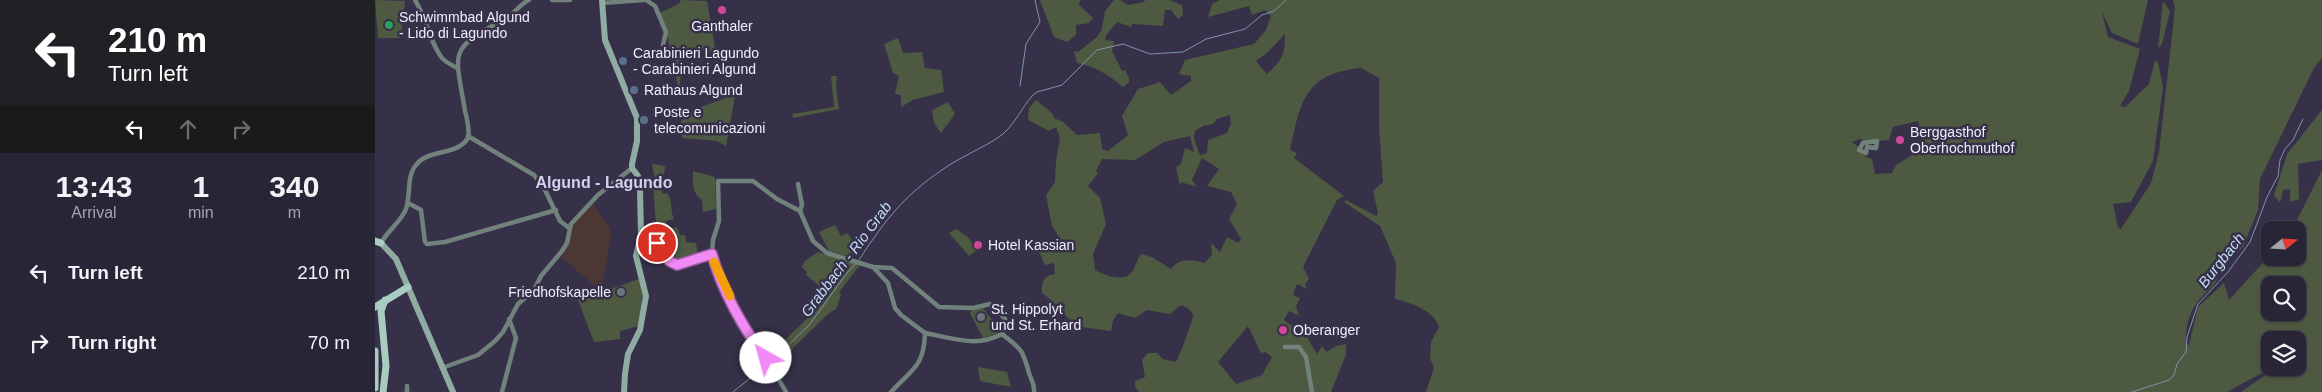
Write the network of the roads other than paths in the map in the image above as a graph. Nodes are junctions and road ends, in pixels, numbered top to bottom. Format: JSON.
{"nodes":[{"id":1,"x":415,"y":0,"type":"edge"},
{"id":2,"x":529,"y":0,"type":"edge"},
{"id":3,"x":552,"y":0,"type":"edge"},
{"id":4,"x":570,"y":0,"type":"edge"},
{"id":5,"x":645,"y":0,"type":"edge"},
{"id":6,"x":602,"y":1,"type":"edge"},
{"id":7,"x":663,"y":46,"type":"dead end"},
{"id":8,"x":457,"y":68,"type":"junction"},
{"id":9,"x":468,"y":136,"type":"junction"},
{"id":10,"x":632,"y":168,"type":"junction"},
{"id":11,"x":798,"y":184,"type":"dead end"},
{"id":12,"x":408,"y":203,"type":"junction"},
{"id":13,"x":555,"y":210,"type":"junction"},
{"id":14,"x":800,"y":211,"type":"junction"},
{"id":15,"x":569,"y":228,"type":"junction"},
{"id":16,"x":377,"y":242,"type":"edge"},
{"id":17,"x":638,"y":244,"type":"junction"},
{"id":18,"x":712,"y":254,"type":"junction"},
{"id":19,"x":873,"y":267,"type":"junction"},
{"id":20,"x":408,"y":287,"type":"junction"},
{"id":21,"x":385,"y":300,"type":"junction"},
{"id":22,"x":375,"y":308,"type":"edge"},
{"id":23,"x":509,"y":319,"type":"junction"},
{"id":24,"x":925,"y":333,"type":"junction"},
{"id":25,"x":1002,"y":334,"type":"junction"},
{"id":26,"x":1285,"y":347,"type":"dead end"},
{"id":27,"x":375,"y":351,"type":"edge"},
{"id":28,"x":442,"y":368,"type":"junction"},
{"id":29,"x":407,"y":386,"type":"dead end"},
{"id":30,"x":375,"y":388,"type":"edge"},
{"id":31,"x":383,"y":392,"type":"edge"},
{"id":32,"x":407,"y":392,"type":"edge"},
{"id":33,"x":453,"y":392,"type":"edge"},
{"id":34,"x":502,"y":392,"type":"edge"},
{"id":35,"x":624,"y":392,"type":"edge"},
{"id":36,"x":787,"y":392,"type":"edge"},
{"id":37,"x":891,"y":392,"type":"edge"},
{"id":38,"x":1034,"y":392,"type":"edge"},
{"id":39,"x":1312,"y":392,"type":"edge"}],
"edges":[{"from":1,"to":8,"type":"street"},
{"from":2,"to":8,"type":"street"},
{"from":3,"to":4,"type":"street"},
{"from":5,"to":6,"type":"street"},
{"from":5,"to":7,"type":"street"},
{"from":6,"to":10,"type":"main road"},
{"from":8,"to":9,"type":"street"},
{"from":9,"to":12,"type":"street"},
{"from":9,"to":13,"type":"street"},
{"from":10,"to":15,"type":"street"},
{"from":10,"to":17,"type":"main road"},
{"from":11,"to":14,"type":"street"},
{"from":12,"to":13,"type":"street"},
{"from":12,"to":16,"type":"street"},
{"from":13,"to":15,"type":"street"},
{"from":14,"to":18,"type":"street"},
{"from":14,"to":19,"type":"street"},
{"from":15,"to":23,"type":"street"},
{"from":16,"to":20,"type":"main road"},
{"from":17,"to":18,"type":"street"},
{"from":17,"to":35,"type":"main road"},
{"from":18,"to":36,"type":"street"},
{"from":19,"to":24,"type":"street"},
{"from":19,"to":25,"type":"street"},
{"from":20,"to":21,"type":"main road"},
{"from":20,"to":28,"type":"main road"},
{"from":21,"to":22,"type":"main road"},
{"from":21,"to":31,"type":"main road"},
{"from":23,"to":28,"type":"street"},
{"from":23,"to":34,"type":"street"},
{"from":24,"to":25,"type":"street"},
{"from":24,"to":37,"type":"street"},
{"from":25,"to":38,"type":"street"},
{"from":26,"to":39,"type":"street"},
{"from":27,"to":30,"type":"main road"},
{"from":28,"to":33,"type":"main road"},
{"from":29,"to":32,"type":"street"}]}
